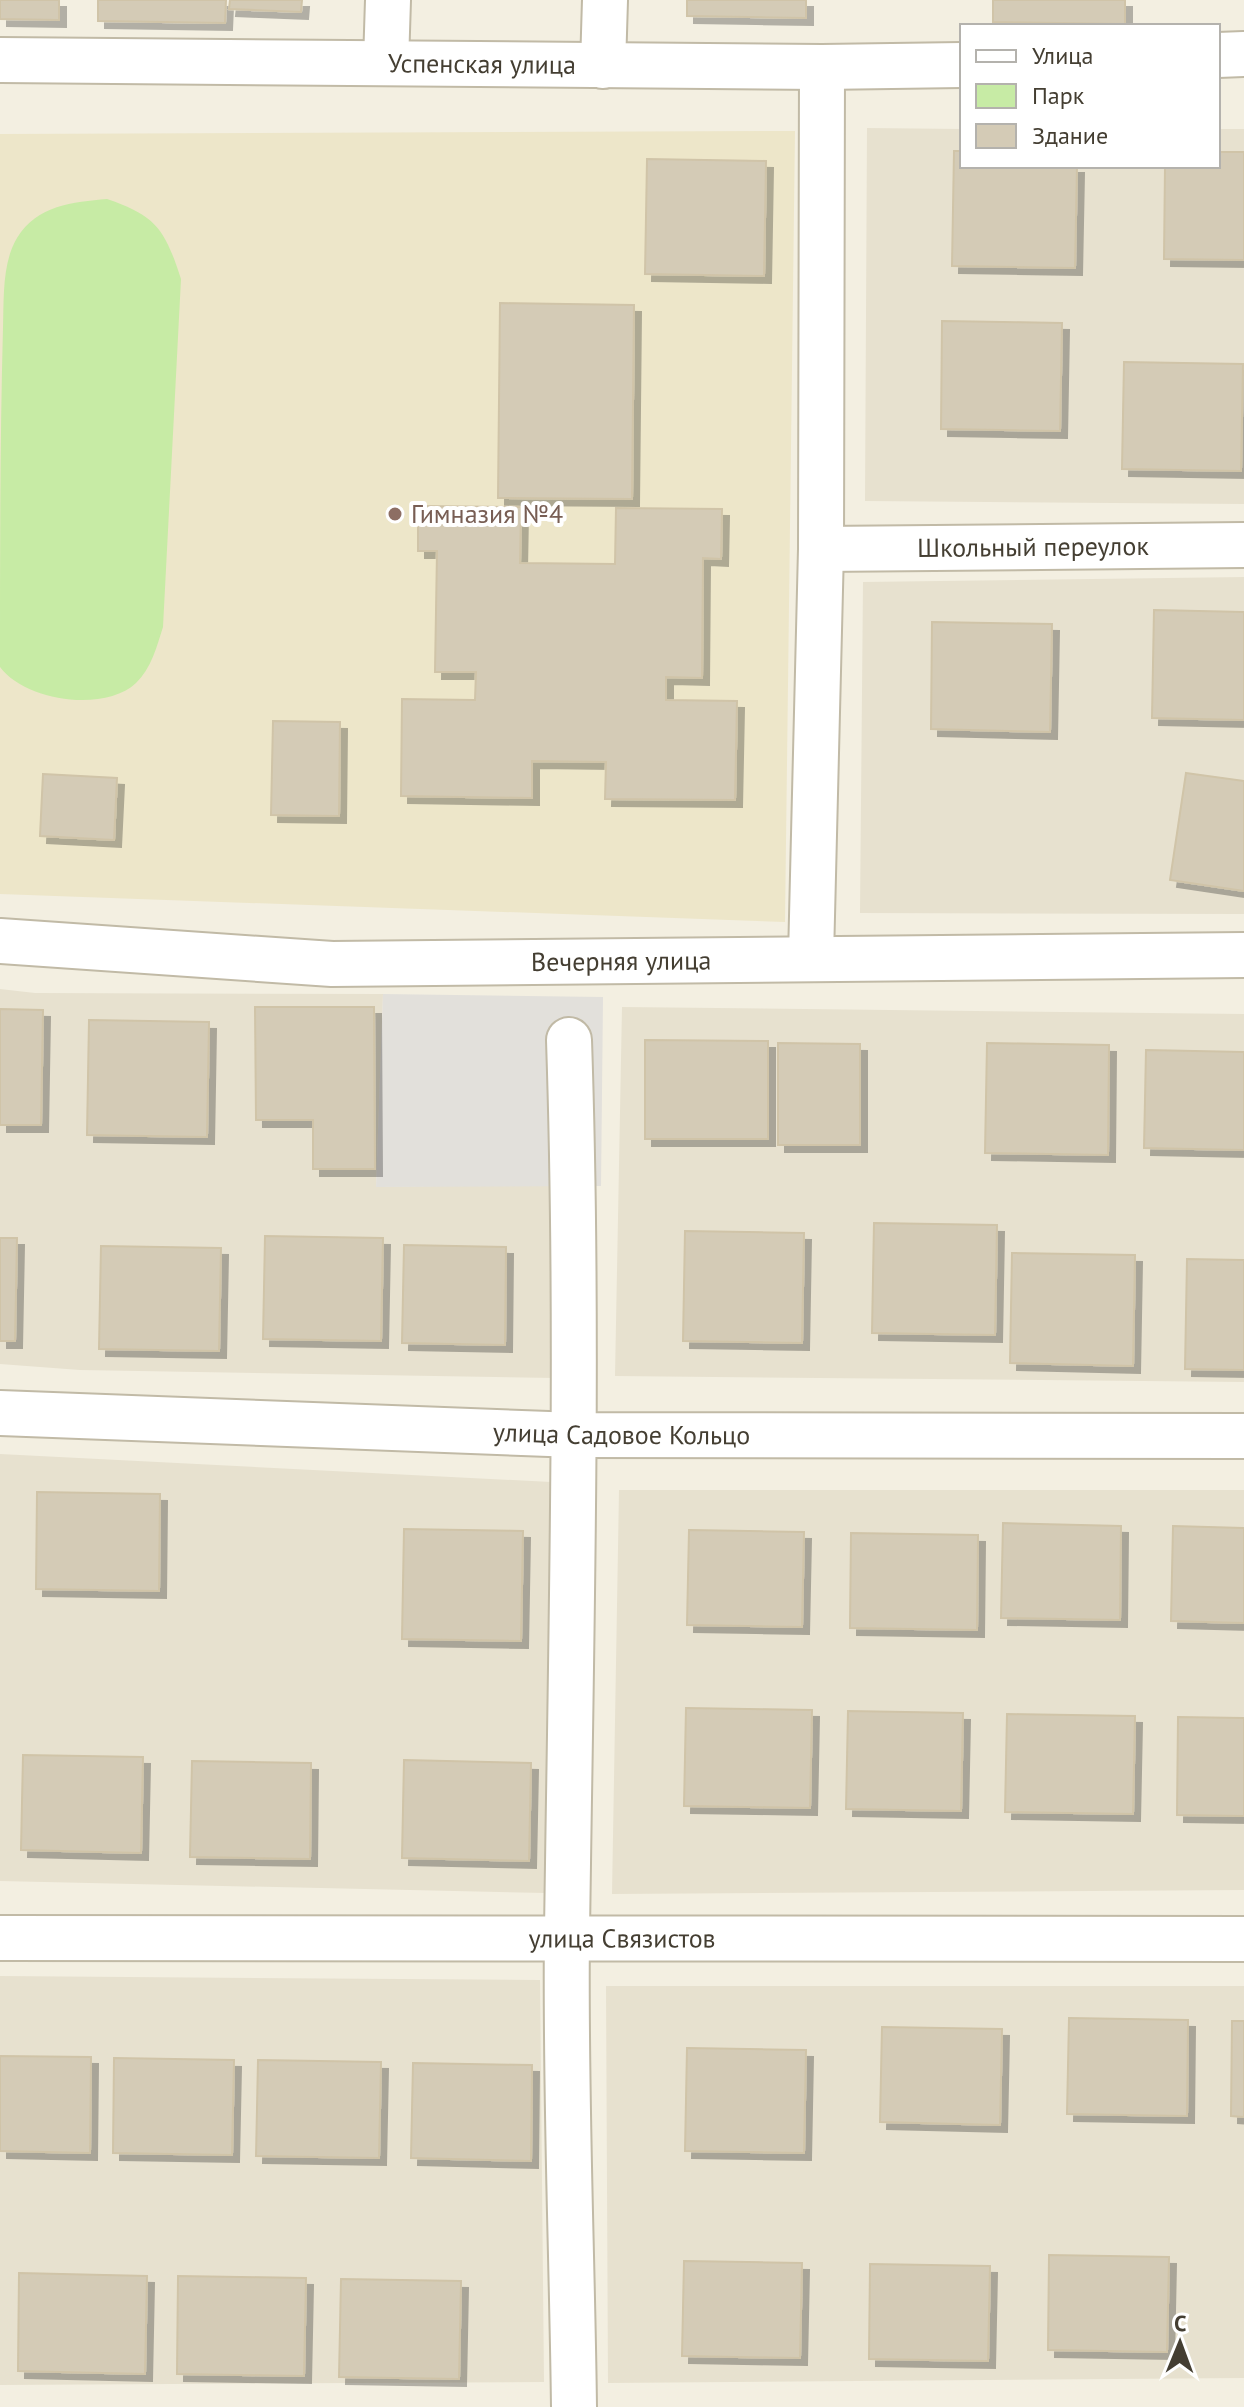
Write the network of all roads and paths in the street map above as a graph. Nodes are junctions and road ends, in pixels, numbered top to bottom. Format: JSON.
{"nodes":[{"id":1,"x":388,"y":0,"type":"edge"},
{"id":2,"x":605,"y":0,"type":"edge"},
{"id":3,"x":1244,"y":54,"type":"edge"},
{"id":4,"x":1220,"y":55,"type":"edge"},
{"id":5,"x":0,"y":60,"type":"edge"},
{"id":6,"x":386,"y":63,"type":"junction"},
{"id":7,"x":960,"y":65,"type":"edge"},
{"id":8,"x":603,"y":66,"type":"junction"},
{"id":9,"x":822,"y":67,"type":"junction"},
{"id":10,"x":1244,"y":545,"type":"edge"},
{"id":11,"x":821,"y":549,"type":"junction"},
{"id":12,"x":0,"y":941,"type":"edge"},
{"id":13,"x":1244,"y":955,"type":"edge"},
{"id":14,"x":811,"y":957,"type":"junction"},
{"id":15,"x":569,"y":1040,"type":"dead end"},
{"id":16,"x":0,"y":1413,"type":"edge"},
{"id":17,"x":576,"y":1435,"type":"junction"},
{"id":18,"x":1244,"y":1436,"type":"edge"},
{"id":19,"x":0,"y":1938,"type":"edge"},
{"id":20,"x":567,"y":1938,"type":"junction"},
{"id":21,"x":1244,"y":1939,"type":"edge"},
{"id":22,"x":574,"y":2407,"type":"edge"}],
"edges":[{"from":1,"to":6,"type":"street"},
{"from":2,"to":8,"type":"street"},
{"from":3,"to":4,"type":"street"},
{"from":5,"to":6,"type":"street","name":"Успенская улица"},
{"from":6,"to":8,"type":"street","name":"Успенская улица"},
{"from":7,"to":9,"type":"street","name":"Успенская улица"},
{"from":8,"to":9,"type":"street","name":"Успенская улица"},
{"from":9,"to":11,"type":"street"},
{"from":10,"to":11,"type":"street","name":"Школьный переулок"},
{"from":11,"to":14,"type":"street"},
{"from":12,"to":14,"type":"street","name":"Вечерняя улица"},
{"from":13,"to":14,"type":"street","name":"Вечерняя улица"},
{"from":15,"to":17,"type":"street"},
{"from":16,"to":17,"type":"street","name":"улица Садовое Кольцо"},
{"from":17,"to":18,"type":"street","name":"улица Садовое Кольцо"},
{"from":17,"to":20,"type":"street"},
{"from":19,"to":20,"type":"street","name":"улица Связистов"},
{"from":20,"to":21,"type":"street","name":"улица Связистов"},
{"from":20,"to":22,"type":"street"}]}
